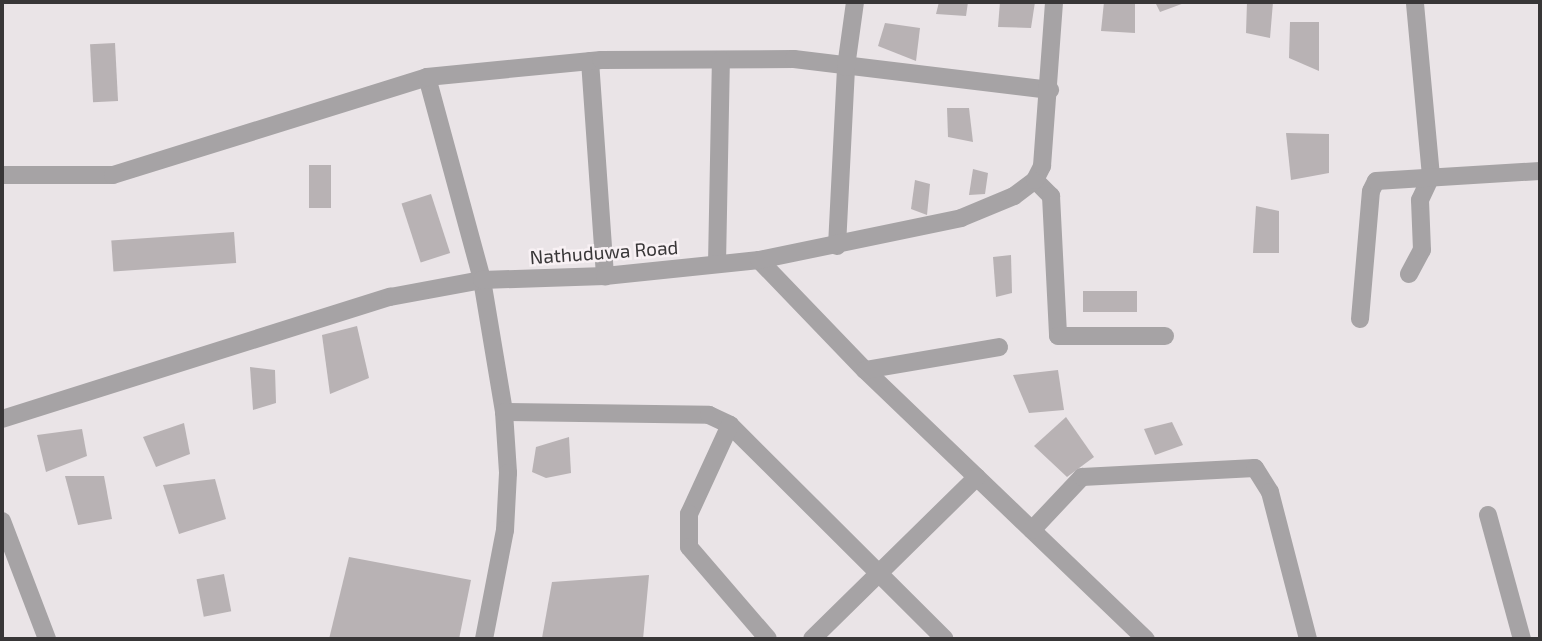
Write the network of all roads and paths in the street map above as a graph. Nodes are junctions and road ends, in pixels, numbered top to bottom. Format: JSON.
{"nodes":[{"id":1,"x":855,"y":2,"type":"edge"},
{"id":2,"x":1054,"y":2,"type":"edge"},
{"id":3,"x":1415,"y":2,"type":"edge"},
{"id":4,"x":721,"y":60,"type":"junction"},
{"id":5,"x":590,"y":61,"type":"junction"},
{"id":6,"x":846,"y":67,"type":"junction"},
{"id":7,"x":427,"y":77,"type":"junction"},
{"id":8,"x":1050,"y":90,"type":"junction"},
{"id":9,"x":1540,"y":171,"type":"edge"},
{"id":10,"x":2,"y":175,"type":"edge"},
{"id":11,"x":1431,"y":176,"type":"junction"},
{"id":12,"x":1035,"y":180,"type":"junction"},
{"id":13,"x":836,"y":246,"type":"junction"},
{"id":14,"x":758,"y":260,"type":"junction"},
{"id":15,"x":717,"y":264,"type":"junction"},
{"id":16,"x":1409,"y":274,"type":"dead end"},
{"id":17,"x":606,"y":276,"type":"junction"},
{"id":18,"x":482,"y":280,"type":"junction"},
{"id":19,"x":1360,"y":319,"type":"dead end"},
{"id":20,"x":1165,"y":335,"type":"dead end"},
{"id":21,"x":999,"y":347,"type":"dead end"},
{"id":22,"x":865,"y":370,"type":"junction"},
{"id":23,"x":504,"y":412,"type":"junction"},
{"id":24,"x":2,"y":419,"type":"edge"},
{"id":25,"x":730,"y":425,"type":"junction"},
{"id":26,"x":977,"y":477,"type":"junction"},
{"id":27,"x":1488,"y":515,"type":"dead end"},
{"id":28,"x":2,"y":521,"type":"edge"},
{"id":29,"x":1032,"y":530,"type":"junction"},
{"id":30,"x":876,"y":572,"type":"junction"},
{"id":31,"x":47,"y":639,"type":"edge"},
{"id":32,"x":484,"y":639,"type":"edge"},
{"id":33,"x":768,"y":639,"type":"edge"},
{"id":34,"x":811,"y":639,"type":"edge"},
{"id":35,"x":945,"y":639,"type":"edge"},
{"id":36,"x":1146,"y":639,"type":"edge"},
{"id":37,"x":1308,"y":639,"type":"edge"},
{"id":38,"x":1522,"y":639,"type":"edge"}],
"edges":[{"from":1,"to":6,"type":"street"},
{"from":2,"to":8,"type":"street"},
{"from":3,"to":11,"type":"street"},
{"from":4,"to":5,"type":"street"},
{"from":4,"to":6,"type":"street"},
{"from":4,"to":15,"type":"street"},
{"from":5,"to":7,"type":"street"},
{"from":5,"to":17,"type":"street"},
{"from":6,"to":8,"type":"street"},
{"from":6,"to":13,"type":"street"},
{"from":7,"to":10,"type":"street"},
{"from":7,"to":18,"type":"street"},
{"from":8,"to":12,"type":"street"},
{"from":9,"to":11,"type":"street"},
{"from":11,"to":16,"type":"street"},
{"from":11,"to":19,"type":"street"},
{"from":12,"to":13,"type":"street","name":"Nathuduwa Road"},
{"from":12,"to":20,"type":"street"},
{"from":13,"to":14,"type":"street","name":"Nathuduwa Road"},
{"from":14,"to":15,"type":"street","name":"Nathuduwa Road"},
{"from":14,"to":22,"type":"street"},
{"from":15,"to":17,"type":"street","name":"Nathuduwa Road"},
{"from":17,"to":18,"type":"street","name":"Nathuduwa Road"},
{"from":18,"to":23,"type":"street"},
{"from":18,"to":24,"type":"street","name":"Nathuduwa Road"},
{"from":21,"to":22,"type":"street"},
{"from":22,"to":26,"type":"street"},
{"from":23,"to":25,"type":"street"},
{"from":23,"to":32,"type":"street"},
{"from":25,"to":30,"type":"street"},
{"from":25,"to":33,"type":"street"},
{"from":26,"to":29,"type":"street"},
{"from":26,"to":30,"type":"street"},
{"from":27,"to":38,"type":"street"},
{"from":28,"to":31,"type":"street"},
{"from":29,"to":36,"type":"street"},
{"from":29,"to":37,"type":"street"},
{"from":30,"to":34,"type":"street"},
{"from":30,"to":35,"type":"street"}]}
